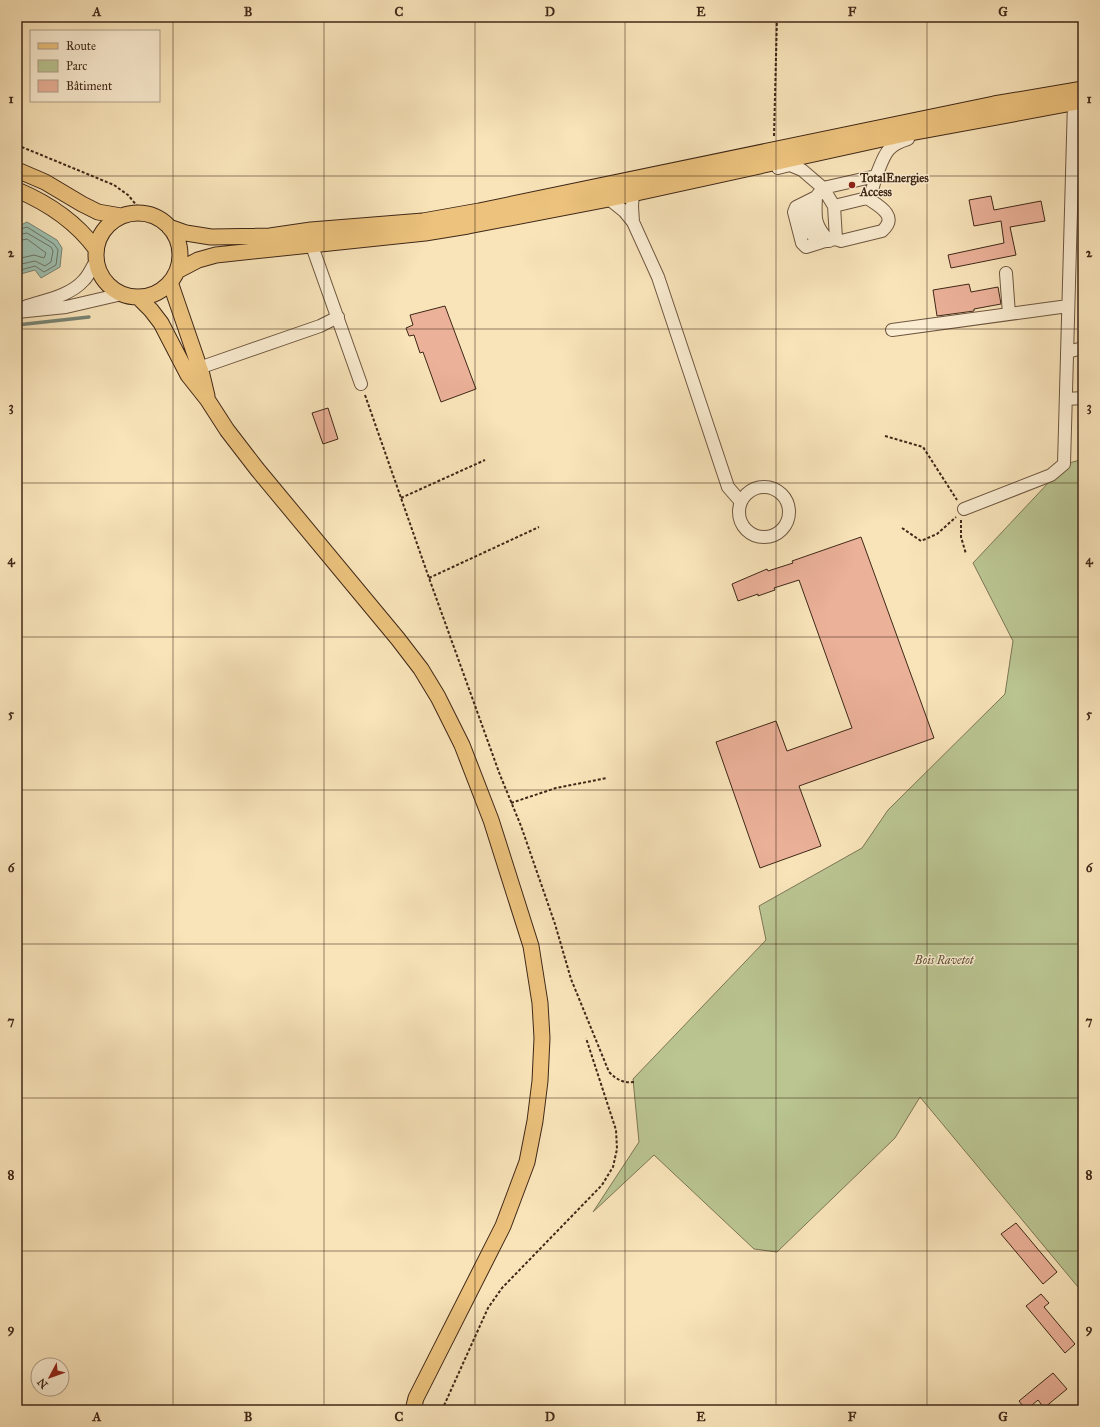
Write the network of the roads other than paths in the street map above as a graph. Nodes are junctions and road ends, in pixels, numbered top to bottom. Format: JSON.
{"nodes":[{"id":1,"x":1083,"y":89,"type":"edge"},
{"id":2,"x":1079,"y":102,"type":"edge"},
{"id":3,"x":992,"y":118,"type":"junction"},
{"id":4,"x":17,"y":170,"type":"edge"},
{"id":5,"x":876,"y":176,"type":"junction"},
{"id":6,"x":674,"y":184,"type":"junction"},
{"id":7,"x":17,"y":190,"type":"edge"},
{"id":8,"x":633,"y":193,"type":"junction"},
{"id":9,"x":819,"y":193,"type":"junction"},
{"id":10,"x":609,"y":198,"type":"junction"},
{"id":11,"x":867,"y":198,"type":"junction"},
{"id":12,"x":834,"y":206,"type":"junction"},
{"id":13,"x":121,"y":216,"type":"junction"},
{"id":14,"x":633,"y":222,"type":"junction"},
{"id":15,"x":169,"y":227,"type":"junction"},
{"id":16,"x":829,"y":241,"type":"junction"},
{"id":17,"x":312,"y":246,"type":"junction"},
{"id":18,"x":96,"y":255,"type":"junction"},
{"id":19,"x":1006,"y":273,"type":"dead end"},
{"id":20,"x":173,"y":276,"type":"junction"},
{"id":21,"x":122,"y":294,"type":"junction"},
{"id":22,"x":138,"y":297,"type":"junction"},
{"id":23,"x":1068,"y":306,"type":"junction"},
{"id":24,"x":17,"y":311,"type":"edge"},
{"id":25,"x":1009,"y":314,"type":"junction"},
{"id":26,"x":338,"y":318,"type":"junction"},
{"id":27,"x":892,"y":330,"type":"dead end"},
{"id":28,"x":1083,"y":348,"type":"edge"},
{"id":29,"x":1067,"y":352,"type":"junction"},
{"id":30,"x":199,"y":368,"type":"junction"},
{"id":31,"x":361,"y":384,"type":"road end"},
{"id":32,"x":1083,"y":398,"type":"edge"},
{"id":33,"x":207,"y":399,"type":"junction"},
{"id":34,"x":1066,"y":399,"type":"junction"},
{"id":35,"x":741,"y":502,"type":"junction"},
{"id":36,"x":964,"y":509,"type":"road end"},
{"id":37,"x":414,"y":1404,"type":"edge"},
{"id":38,"x":404,"y":1410,"type":"edge"}],
"edges":[{"from":1,"to":15,"type":"main road"},
{"from":2,"to":3,"type":"main road"},
{"from":2,"to":23,"type":"street"},
{"from":3,"to":5,"type":"street"},
{"from":3,"to":6,"type":"main road"},
{"from":4,"to":13,"type":"main road"},
{"from":5,"to":9,"type":"street"},
{"from":5,"to":11,"type":"street"},
{"from":6,"to":8,"type":"main road"},
{"from":6,"to":9,"type":"street"},
{"from":7,"to":18,"type":"main road"},
{"from":8,"to":10,"type":"main road"},
{"from":8,"to":14,"type":"street"},
{"from":9,"to":12,"type":"street"},
{"from":9,"to":16,"type":"street"},
{"from":9,"to":16,"type":"street"},
{"from":10,"to":14,"type":"street"},
{"from":10,"to":17,"type":"main road"},
{"from":11,"to":12,"type":"street"},
{"from":11,"to":16,"type":"street"},
{"from":12,"to":16,"type":"street"},
{"from":13,"to":15,"type":"main road"},
{"from":13,"to":18,"type":"main road"},
{"from":14,"to":35,"type":"street"},
{"from":15,"to":20,"type":"main road"},
{"from":17,"to":20,"type":"main road"},
{"from":17,"to":26,"type":"street"},
{"from":18,"to":21,"type":"main road"},
{"from":18,"to":24,"type":"street"},
{"from":19,"to":25,"type":"street"},
{"from":20,"to":22,"type":"main road"},
{"from":20,"to":30,"type":"main road"},
{"from":21,"to":22,"type":"main road"},
{"from":21,"to":24,"type":"street"},
{"from":22,"to":33,"type":"main road"},
{"from":23,"to":25,"type":"street"},
{"from":23,"to":29,"type":"street"},
{"from":25,"to":27,"type":"street"},
{"from":26,"to":30,"type":"street"},
{"from":26,"to":31,"type":"street"},
{"from":28,"to":29,"type":"street"},
{"from":29,"to":34,"type":"street"},
{"from":30,"to":33,"type":"main road"},
{"from":32,"to":34,"type":"street"},
{"from":33,"to":37,"type":"main road"},
{"from":34,"to":36,"type":"street"},
{"from":35,"to":35,"type":"street"},
{"from":37,"to":38,"type":"main road"}]}
